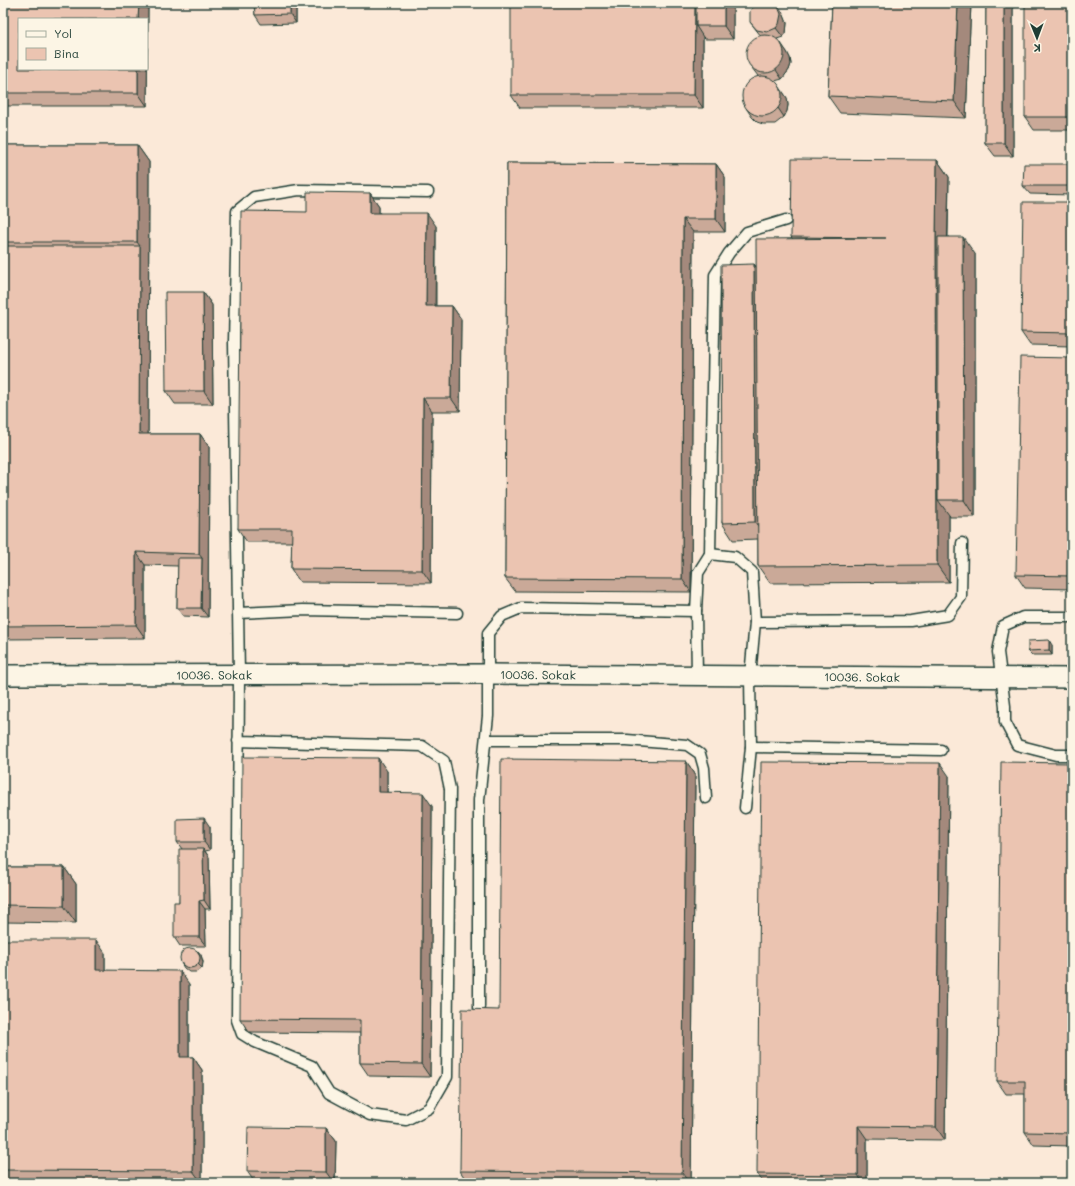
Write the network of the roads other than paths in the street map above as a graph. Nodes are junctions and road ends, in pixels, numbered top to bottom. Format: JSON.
{"nodes":[{"id":1,"x":428,"y":192,"type":"dead end"},
{"id":2,"x":786,"y":220,"type":"dead end"},
{"id":3,"x":962,"y":543,"type":"dead end"},
{"id":4,"x":710,"y":554,"type":"junction"},
{"id":5,"x":696,"y":611,"type":"junction"},
{"id":6,"x":238,"y":613,"type":"junction"},
{"id":7,"x":457,"y":613,"type":"dead end"},
{"id":8,"x":1072,"y":617,"type":"edge"},
{"id":9,"x":755,"y":622,"type":"junction"},
{"id":10,"x":488,"y":674,"type":"junction"},
{"id":11,"x":3,"y":675,"type":"edge"},
{"id":12,"x":239,"y":675,"type":"junction"},
{"id":13,"x":697,"y":676,"type":"junction"},
{"id":14,"x":750,"y":676,"type":"junction"},
{"id":15,"x":1001,"y":678,"type":"junction"},
{"id":16,"x":1072,"y":678,"type":"edge"},
{"id":17,"x":486,"y":740,"type":"junction"},
{"id":18,"x":238,"y":741,"type":"junction"},
{"id":19,"x":751,"y":747,"type":"junction"},
{"id":20,"x":941,"y":750,"type":"dead end"},
{"id":21,"x":1072,"y":755,"type":"edge"},
{"id":22,"x":706,"y":798,"type":"dead end"},
{"id":23,"x":745,"y":808,"type":"dead end"},
{"id":24,"x":479,"y":1007,"type":"dead end"}],
"edges":[{"from":1,"to":6,"type":"lane"},
{"from":2,"to":4,"type":"lane"},
{"from":3,"to":9,"type":"lane"},
{"from":4,"to":5,"type":"lane"},
{"from":4,"to":9,"type":"lane"},
{"from":5,"to":10,"type":"lane"},
{"from":5,"to":13,"type":"lane"},
{"from":6,"to":7,"type":"lane"},
{"from":6,"to":12,"type":"lane"},
{"from":8,"to":15,"type":"lane"},
{"from":9,"to":14,"type":"lane"},
{"from":10,"to":12,"type":"street","name":"10036. Sokak"},
{"from":10,"to":13,"type":"street","name":"10036. Sokak"},
{"from":10,"to":17,"type":"lane"},
{"from":11,"to":12,"type":"street","name":"10036. Sokak"},
{"from":12,"to":18,"type":"lane"},
{"from":13,"to":14,"type":"street","name":"10036. Sokak"},
{"from":14,"to":15,"type":"street","name":"10036. Sokak"},
{"from":14,"to":19,"type":"lane"},
{"from":15,"to":16,"type":"street","name":"10036. Sokak"},
{"from":15,"to":21,"type":"lane"},
{"from":17,"to":22,"type":"lane"},
{"from":17,"to":24,"type":"lane"},
{"from":18,"to":18,"type":"lane"},
{"from":19,"to":20,"type":"lane"},
{"from":19,"to":23,"type":"lane"}]}
